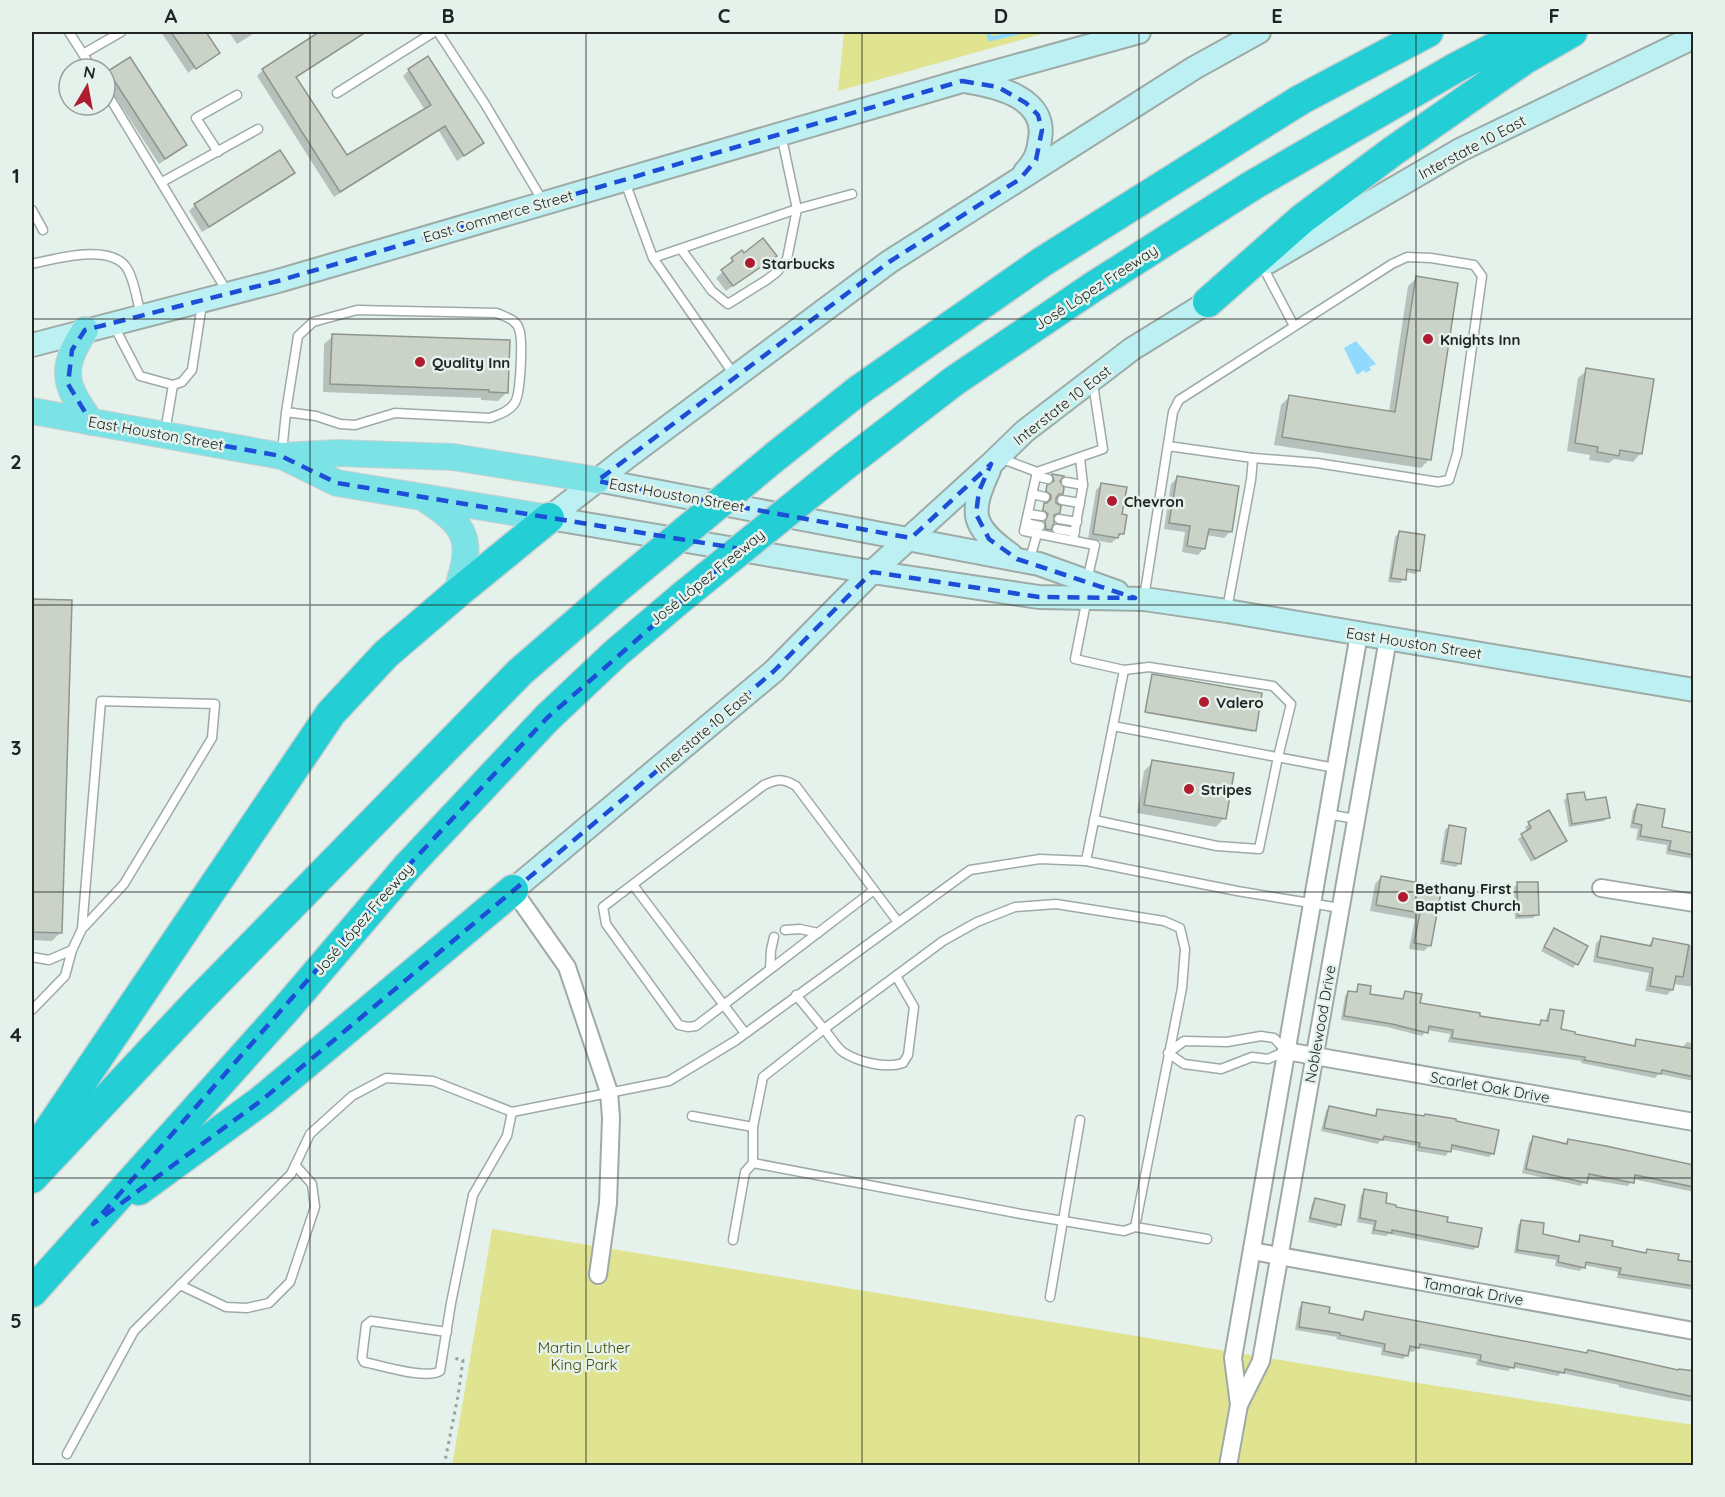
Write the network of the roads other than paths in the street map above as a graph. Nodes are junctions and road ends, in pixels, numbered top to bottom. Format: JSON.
{"nodes":[{"id":1,"x":69,"y":32,"type":"edge"},
{"id":2,"x":121,"y":32,"type":"edge"},
{"id":3,"x":436,"y":32,"type":"edge"},
{"id":4,"x":1139,"y":32,"type":"edge"},
{"id":5,"x":1259,"y":32,"type":"edge"},
{"id":6,"x":1428,"y":32,"type":"edge"},
{"id":7,"x":1524,"y":32,"type":"edge"},
{"id":8,"x":1572,"y":32,"type":"edge"},
{"id":9,"x":1694,"y":37,"type":"edge"},
{"id":10,"x":83,"y":54,"type":"junction"},
{"id":11,"x":85,"y":57,"type":"edge"},
{"id":12,"x":962,"y":81,"type":"junction"},
{"id":13,"x":337,"y":93,"type":"dead end"},
{"id":14,"x":237,"y":95,"type":"dead end"},
{"id":15,"x":117,"y":109,"type":"edge"},
{"id":16,"x":258,"y":129,"type":"dead end"},
{"id":17,"x":781,"y":134,"type":"junction"},
{"id":18,"x":218,"y":152,"type":"junction"},
{"id":19,"x":624,"y":179,"type":"junction"},
{"id":20,"x":1020,"y":179,"type":"junction"},
{"id":21,"x":162,"y":182,"type":"junction"},
{"id":22,"x":852,"y":194,"type":"dead end"},
{"id":23,"x":544,"y":203,"type":"junction"},
{"id":24,"x":797,"y":209,"type":"junction"},
{"id":25,"x":32,"y":210,"type":"edge"},
{"id":26,"x":43,"y":230,"type":"dead end"},
{"id":27,"x":681,"y":249,"type":"junction"},
{"id":28,"x":653,"y":258,"type":"junction"},
{"id":29,"x":32,"y":264,"type":"edge"},
{"id":30,"x":1262,"y":265,"type":"junction"},
{"id":31,"x":228,"y":294,"type":"junction"},
{"id":32,"x":202,"y":300,"type":"junction"},
{"id":33,"x":1208,"y":302,"type":"junction"},
{"id":34,"x":141,"y":316,"type":"junction"},
{"id":35,"x":112,"y":323,"type":"junction"},
{"id":36,"x":1294,"y":326,"type":"junction"},
{"id":37,"x":85,"y":330,"type":"junction"},
{"id":38,"x":32,"y":345,"type":"edge"},
{"id":39,"x":735,"y":376,"type":"junction"},
{"id":40,"x":1092,"y":380,"type":"junction"},
{"id":41,"x":173,"y":385,"type":"junction"},
{"id":42,"x":32,"y":411,"type":"edge"},
{"id":43,"x":286,"y":412,"type":"junction"},
{"id":44,"x":91,"y":422,"type":"junction"},
{"id":45,"x":165,"y":435,"type":"junction"},
{"id":46,"x":1168,"y":446,"type":"junction"},
{"id":47,"x":281,"y":456,"type":"junction"},
{"id":48,"x":1080,"y":458,"type":"junction"},
{"id":49,"x":1253,"y":458,"type":"junction"},
{"id":50,"x":994,"y":461,"type":"junction"},
{"id":51,"x":1036,"y":474,"type":"junction"},
{"id":52,"x":1048,"y":479,"type":"dead end"},
{"id":53,"x":597,"y":480,"type":"junction"},
{"id":54,"x":1066,"y":482,"type":"dead end"},
{"id":55,"x":1083,"y":485,"type":"junction"},
{"id":56,"x":1032,"y":494,"type":"junction"},
{"id":57,"x":1045,"y":497,"type":"dead end"},
{"id":58,"x":425,"y":499,"type":"junction"},
{"id":59,"x":1062,"y":500,"type":"dead end"},
{"id":60,"x":1080,"y":503,"type":"junction"},
{"id":61,"x":1028,"y":513,"type":"junction"},
{"id":62,"x":1042,"y":516,"type":"dead end"},
{"id":63,"x":549,"y":518,"type":"junction"},
{"id":64,"x":1059,"y":519,"type":"dead end"},
{"id":65,"x":1077,"y":522,"type":"junction"},
{"id":66,"x":1058,"y":529,"type":"dead end"},
{"id":67,"x":1038,"y":530,"type":"junction"},
{"id":68,"x":1074,"y":536,"type":"junction"},
{"id":69,"x":911,"y":538,"type":"junction"},
{"id":70,"x":1023,"y":560,"type":"junction"},
{"id":71,"x":872,"y":572,"type":"junction"},
{"id":72,"x":1087,"y":589,"type":"junction"},
{"id":73,"x":456,"y":594,"type":"junction"},
{"id":74,"x":1140,"y":598,"type":"junction"},
{"id":75,"x":1227,"y":611,"type":"junction"},
{"id":76,"x":1359,"y":634,"type":"junction"},
{"id":77,"x":1388,"y":639,"type":"junction"},
{"id":78,"x":1124,"y":670,"type":"junction"},
{"id":79,"x":1694,"y":690,"type":"edge"},
{"id":80,"x":1113,"y":726,"type":"junction"},
{"id":81,"x":1278,"y":757,"type":"junction"},
{"id":82,"x":1335,"y":768,"type":"junction"},
{"id":83,"x":1327,"y":814,"type":"junction"},
{"id":84,"x":1356,"y":819,"type":"junction"},
{"id":85,"x":1094,"y":820,"type":"junction"},
{"id":86,"x":1086,"y":861,"type":"junction"},
{"id":87,"x":633,"y":885,"type":"junction"},
{"id":88,"x":1601,"y":888,"type":"dead end"},
{"id":89,"x":513,"y":890,"type":"junction"},
{"id":90,"x":874,"y":890,"type":"junction"},
{"id":91,"x":1312,"y":903,"type":"junction"},
{"id":92,"x":1694,"y":903,"type":"edge"},
{"id":93,"x":1340,"y":908,"type":"junction"},
{"id":94,"x":898,"y":922,"type":"junction"},
{"id":95,"x":82,"y":928,"type":"junction"},
{"id":96,"x":785,"y":930,"type":"dead end"},
{"id":97,"x":818,"y":933,"type":"junction"},
{"id":98,"x":774,"y":937,"type":"dead end"},
{"id":99,"x":72,"y":950,"type":"junction"},
{"id":100,"x":32,"y":957,"type":"edge"},
{"id":101,"x":770,"y":969,"type":"junction"},
{"id":102,"x":896,"y":976,"type":"junction"},
{"id":103,"x":796,"y":995,"type":"junction"},
{"id":104,"x":723,"y":1005,"type":"junction"},
{"id":105,"x":32,"y":1010,"type":"edge"},
{"id":106,"x":824,"y":1029,"type":"junction"},
{"id":107,"x":745,"y":1033,"type":"junction"},
{"id":108,"x":1286,"y":1051,"type":"junction"},
{"id":109,"x":1168,"y":1053,"type":"junction"},
{"id":110,"x":1314,"y":1056,"type":"junction"},
{"id":111,"x":609,"y":1092,"type":"junction"},
{"id":112,"x":512,"y":1112,"type":"junction"},
{"id":113,"x":692,"y":1116,"type":"dead end"},
{"id":114,"x":1080,"y":1120,"type":"dead end"},
{"id":115,"x":1694,"y":1122,"type":"edge"},
{"id":116,"x":753,"y":1127,"type":"junction"},
{"id":117,"x":32,"y":1155,"type":"edge"},
{"id":118,"x":753,"y":1163,"type":"junction"},
{"id":119,"x":295,"y":1166,"type":"junction"},
{"id":120,"x":32,"y":1178,"type":"edge"},
{"id":121,"x":1063,"y":1221,"type":"junction"},
{"id":122,"x":93,"y":1224,"type":"junction"},
{"id":123,"x":1135,"y":1227,"type":"junction"},
{"id":124,"x":1207,"y":1239,"type":"dead end"},
{"id":125,"x":734,"y":1240,"type":"dead end"},
{"id":126,"x":1252,"y":1251,"type":"junction"},
{"id":127,"x":1279,"y":1257,"type":"junction"},
{"id":128,"x":598,"y":1275,"type":"dead end"},
{"id":129,"x":180,"y":1285,"type":"junction"},
{"id":130,"x":32,"y":1292,"type":"edge"},
{"id":131,"x":1050,"y":1297,"type":"dead end"},
{"id":132,"x":1694,"y":1330,"type":"edge"},
{"id":133,"x":447,"y":1332,"type":"junction"},
{"id":134,"x":1239,"y":1405,"type":"junction"},
{"id":135,"x":67,"y":1454,"type":"dead end"},
{"id":136,"x":1228,"y":1466,"type":"edge"}],
"edges":[{"from":1,"to":10,"type":"lane"},
{"from":2,"to":10,"type":"lane"},
{"from":3,"to":13,"type":"lane"},
{"from":3,"to":23,"type":"lane"},
{"from":4,"to":12,"type":"main road","name":"East Commerce Street"},
{"from":5,"to":20,"type":"main road"},
{"from":6,"to":120,"type":"highway","bridge":true},
{"from":7,"to":122,"type":"highway","name":"José López Freeway","bridge":true},
{"from":8,"to":33,"type":"highway"},
{"from":9,"to":30,"type":"main road","name":"Interstate 10 East"},
{"from":10,"to":11,"type":"lane"},
{"from":12,"to":17,"type":"main road","name":"East Commerce Street"},
{"from":12,"to":20,"type":"main road"},
{"from":14,"to":18,"type":"lane"},
{"from":15,"to":21,"type":"lane"},
{"from":16,"to":18,"type":"lane"},
{"from":17,"to":19,"type":"main road","name":"East Commerce Street"},
{"from":17,"to":24,"type":"lane"},
{"from":18,"to":21,"type":"lane"},
{"from":19,"to":23,"type":"main road","name":"East Commerce Street"},
{"from":19,"to":28,"type":"lane"},
{"from":20,"to":39,"type":"main road"},
{"from":21,"to":31,"type":"lane"},
{"from":22,"to":24,"type":"lane"},
{"from":23,"to":31,"type":"main road","name":"East Commerce Street"},
{"from":24,"to":27,"type":"lane"},
{"from":24,"to":27,"type":"lane"},
{"from":25,"to":26,"type":"lane"},
{"from":27,"to":28,"type":"lane"},
{"from":28,"to":39,"type":"lane"},
{"from":29,"to":34,"type":"lane"},
{"from":30,"to":33,"type":"main road","name":"Interstate 10 East"},
{"from":30,"to":36,"type":"lane"},
{"from":31,"to":32,"type":"main road","name":"East Commerce Street"},
{"from":32,"to":34,"type":"main road","name":"East Commerce Street"},
{"from":32,"to":41,"type":"lane"},
{"from":33,"to":40,"type":"main road","name":"Interstate 10 East"},
{"from":34,"to":35,"type":"main road","name":"East Commerce Street"},
{"from":35,"to":37,"type":"main road","name":"East Commerce Street"},
{"from":35,"to":41,"type":"lane"},
{"from":36,"to":46,"type":"lane"},
{"from":36,"to":49,"type":"lane"},
{"from":37,"to":38,"type":"main road","name":"East Commerce Street"},
{"from":37,"to":44,"type":"main road"},
{"from":39,"to":53,"type":"main road"},
{"from":40,"to":48,"type":"lane"},
{"from":40,"to":50,"type":"main road","name":"Interstate 10 East"},
{"from":41,"to":45,"type":"lane"},
{"from":42,"to":44,"type":"main road","name":"East Houston Street"},
{"from":43,"to":43,"type":"lane"},
{"from":43,"to":47,"type":"lane"},
{"from":44,"to":45,"type":"main road","name":"East Houston Street"},
{"from":45,"to":47,"type":"main road","name":"East Houston Street"},
{"from":46,"to":49,"type":"lane"},
{"from":46,"to":74,"type":"lane"},
{"from":47,"to":53,"type":"main road","name":"East Houston Street"},
{"from":47,"to":58,"type":"main road","name":"East Houston Street"},
{"from":48,"to":51,"type":"lane"},
{"from":48,"to":55,"type":"lane"},
{"from":49,"to":75,"type":"lane"},
{"from":50,"to":51,"type":"lane"},
{"from":50,"to":69,"type":"main road","name":"Interstate 10 East"},
{"from":50,"to":70,"type":"main road"},
{"from":51,"to":52,"type":"lane"},
{"from":51,"to":56,"type":"lane"},
{"from":53,"to":63,"type":"main road"},
{"from":53,"to":69,"type":"main road","name":"East Houston Street"},
{"from":54,"to":55,"type":"lane"},
{"from":55,"to":60,"type":"lane"},
{"from":56,"to":57,"type":"lane"},
{"from":56,"to":61,"type":"lane"},
{"from":58,"to":63,"type":"main road","name":"East Houston Street"},
{"from":58,"to":73,"type":"main road"},
{"from":59,"to":60,"type":"lane"},
{"from":60,"to":65,"type":"lane"},
{"from":61,"to":62,"type":"lane"},
{"from":61,"to":67,"type":"lane"},
{"from":63,"to":71,"type":"main road","name":"East Houston Street"},
{"from":63,"to":73,"type":"highway"},
{"from":64,"to":65,"type":"lane"},
{"from":65,"to":68,"type":"lane"},
{"from":66,"to":68,"type":"lane"},
{"from":67,"to":68,"type":"lane"},
{"from":67,"to":70,"type":"lane"},
{"from":68,"to":72,"type":"lane"},
{"from":69,"to":70,"type":"main road","name":"East Houston Street"},
{"from":69,"to":71,"type":"main road","name":"Interstate 10 East"},
{"from":70,"to":72,"type":"main road","name":"East Houston Street"},
{"from":71,"to":72,"type":"main road","name":"East Houston Street"},
{"from":71,"to":89,"type":"main road","name":"Interstate 10 East"},
{"from":72,"to":74,"type":"main road","name":"East Houston Street"},
{"from":72,"to":78,"type":"lane"},
{"from":73,"to":117,"type":"highway"},
{"from":74,"to":75,"type":"main road","name":"East Houston Street"},
{"from":75,"to":76,"type":"main road","name":"East Houston Street"},
{"from":76,"to":77,"type":"main road","name":"East Houston Street"},
{"from":76,"to":82,"type":"street","name":"Noblewood Drive"},
{"from":77,"to":79,"type":"main road","name":"East Houston Street"},
{"from":77,"to":84,"type":"street","name":"Noblewood Drive"},
{"from":78,"to":80,"type":"lane"},
{"from":78,"to":81,"type":"lane"},
{"from":80,"to":81,"type":"lane"},
{"from":80,"to":85,"type":"lane"},
{"from":81,"to":82,"type":"lane"},
{"from":81,"to":85,"type":"lane"},
{"from":82,"to":83,"type":"street","name":"Noblewood Drive"},
{"from":83,"to":84,"type":"lane"},
{"from":83,"to":91,"type":"street","name":"Noblewood Drive"},
{"from":84,"to":93,"type":"street","name":"Noblewood Drive"},
{"from":85,"to":86,"type":"lane"},
{"from":86,"to":91,"type":"lane"},
{"from":86,"to":94,"type":"lane"},
{"from":87,"to":90,"type":"lane"},
{"from":87,"to":104,"type":"lane"},
{"from":87,"to":104,"type":"lane"},
{"from":88,"to":92,"type":"street"},
{"from":89,"to":111,"type":"street"},
{"from":89,"to":122,"type":"highway"},
{"from":90,"to":94,"type":"lane"},
{"from":90,"to":97,"type":"lane"},
{"from":91,"to":93,"type":"lane"},
{"from":91,"to":108,"type":"street","name":"Noblewood Drive"},
{"from":93,"to":110,"type":"street","name":"Noblewood Drive"},
{"from":94,"to":103,"type":"lane"},
{"from":95,"to":95,"type":"lane"},
{"from":95,"to":99,"type":"lane"},
{"from":96,"to":97,"type":"lane"},
{"from":97,"to":101,"type":"lane"},
{"from":98,"to":101,"type":"lane"},
{"from":99,"to":100,"type":"lane"},
{"from":99,"to":105,"type":"lane"},
{"from":101,"to":104,"type":"lane"},
{"from":102,"to":106,"type":"lane"},
{"from":102,"to":106,"type":"lane"},
{"from":102,"to":109,"type":"lane"},
{"from":103,"to":106,"type":"lane"},
{"from":103,"to":107,"type":"lane"},
{"from":104,"to":107,"type":"lane"},
{"from":106,"to":116,"type":"lane"},
{"from":107,"to":111,"type":"lane"},
{"from":108,"to":109,"type":"lane"},
{"from":108,"to":109,"type":"lane"},
{"from":108,"to":110,"type":"street","name":"Scarlet Oak Drive"},
{"from":108,"to":126,"type":"street","name":"Noblewood Drive"},
{"from":109,"to":123,"type":"lane"},
{"from":110,"to":115,"type":"street","name":"Scarlet Oak Drive"},
{"from":110,"to":127,"type":"street","name":"Noblewood Drive"},
{"from":111,"to":112,"type":"lane"},
{"from":111,"to":128,"type":"street"},
{"from":112,"to":119,"type":"lane"},
{"from":112,"to":133,"type":"lane"},
{"from":113,"to":116,"type":"lane"},
{"from":114,"to":121,"type":"lane"},
{"from":116,"to":118,"type":"lane"},
{"from":118,"to":121,"type":"lane"},
{"from":118,"to":125,"type":"lane"},
{"from":119,"to":129,"type":"lane"},
{"from":119,"to":129,"type":"lane"},
{"from":121,"to":123,"type":"lane"},
{"from":121,"to":131,"type":"lane"},
{"from":122,"to":130,"type":"highway","name":"José López Freeway"},
{"from":123,"to":124,"type":"lane"},
{"from":126,"to":127,"type":"street","name":"Tamarak Drive"},
{"from":126,"to":134,"type":"street","name":"Noblewood Drive"},
{"from":127,"to":132,"type":"street","name":"Tamarak Drive"},
{"from":127,"to":134,"type":"street","name":"Noblewood Drive"},
{"from":129,"to":135,"type":"lane"},
{"from":133,"to":133,"type":"lane"},
{"from":134,"to":136,"type":"street","name":"Noblewood Drive"}]}
